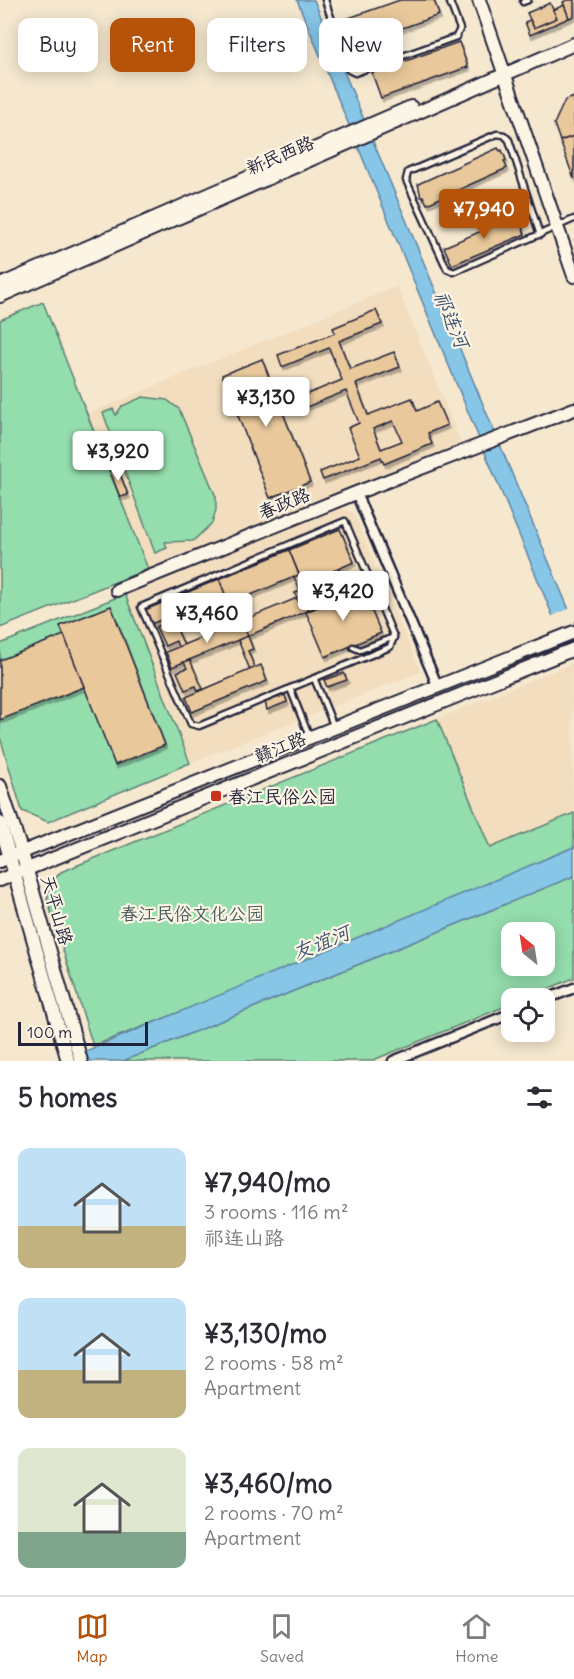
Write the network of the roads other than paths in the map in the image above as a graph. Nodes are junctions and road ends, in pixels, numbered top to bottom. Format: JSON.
{"nodes":[{"id":1,"x":325,"y":0,"type":"edge"},
{"id":2,"x":449,"y":0,"type":"edge"},
{"id":3,"x":479,"y":0,"type":"edge"},
{"id":4,"x":486,"y":0,"type":"edge"},
{"id":5,"x":574,"y":36,"type":"edge"},
{"id":6,"x":574,"y":44,"type":"edge"},
{"id":7,"x":507,"y":69,"type":"junction"},
{"id":8,"x":346,"y":141,"type":"junction"},
{"id":9,"x":565,"y":223,"type":"edge"},
{"id":10,"x":540,"y":235,"type":"junction"},
{"id":11,"x":574,"y":254,"type":"edge"},
{"id":12,"x":574,"y":276,"type":"edge"},
{"id":13,"x":0,"y":285,"type":"edge"},
{"id":14,"x":0,"y":296,"type":"edge"},
{"id":15,"x":574,"y":409,"type":"edge"},
{"id":16,"x":356,"y":493,"type":"junction"},
{"id":17,"x":117,"y":590,"type":"dead end"},
{"id":18,"x":574,"y":632,"type":"edge"},
{"id":19,"x":394,"y":637,"type":"junction"},
{"id":20,"x":353,"y":647,"type":"dead end"},
{"id":21,"x":574,"y":649,"type":"edge"},
{"id":22,"x":314,"y":678,"type":"junction"},
{"id":23,"x":438,"y":687,"type":"junction"},
{"id":24,"x":290,"y":688,"type":"junction"},
{"id":25,"x":334,"y":727,"type":"junction"},
{"id":26,"x":310,"y":737,"type":"junction"},
{"id":27,"x":0,"y":786,"type":"edge"},
{"id":28,"x":0,"y":823,"type":"edge"},
{"id":29,"x":11,"y":857,"type":"edge"},
{"id":30,"x":22,"y":871,"type":"junction"},
{"id":31,"x":0,"y":880,"type":"edge"},
{"id":32,"x":574,"y":988,"type":"edge"},
{"id":33,"x":555,"y":996,"type":"edge"},
{"id":34,"x":501,"y":1017,"type":"edge"},
{"id":35,"x":70,"y":1045,"type":"junction"},
{"id":36,"x":68,"y":1061,"type":"edge"},
{"id":37,"x":81,"y":1061,"type":"edge"},
{"id":38,"x":393,"y":1061,"type":"edge"}],
"edges":[{"from":1,"to":2,"type":"lane"},
{"from":3,"to":7,"type":"street"},
{"from":4,"to":7,"type":"street"},
{"from":5,"to":7,"type":"street","name":"新民西路"},
{"from":6,"to":7,"type":"street","name":"新民西路"},
{"from":7,"to":8,"type":"street","name":"新民西路"},
{"from":7,"to":9,"type":"street"},
{"from":8,"to":13,"type":"street","name":"新民西路"},
{"from":8,"to":14,"type":"street","name":"新民西路"},
{"from":9,"to":10,"type":"lane"},
{"from":9,"to":11,"type":"street"},
{"from":9,"to":12,"type":"street"},
{"from":10,"to":10,"type":"lane"},
{"from":15,"to":16,"type":"street","name":"春政路"},
{"from":16,"to":17,"type":"street","name":"春政路"},
{"from":16,"to":23,"type":"street"},
{"from":18,"to":23,"type":"street","name":"赣江路"},
{"from":19,"to":20,"type":"lane"},
{"from":19,"to":22,"type":"lane"},
{"from":19,"to":24,"type":"lane"},
{"from":21,"to":30,"type":"street","name":"赣江路"},
{"from":22,"to":24,"type":"lane"},
{"from":22,"to":25,"type":"lane"},
{"from":23,"to":25,"type":"street","name":"赣江路"},
{"from":24,"to":26,"type":"lane"},
{"from":25,"to":26,"type":"street","name":"赣江路"},
{"from":26,"to":29,"type":"street","name":"赣江路"},
{"from":27,"to":29,"type":"street","name":"天平山路"},
{"from":28,"to":29,"type":"street","name":"天平山路"},
{"from":29,"to":30,"type":"street","name":"天平山路"},
{"from":30,"to":31,"type":"street","name":"赣江路"},
{"from":30,"to":35,"type":"street","name":"天平山路"},
{"from":32,"to":33,"type":"street"},
{"from":34,"to":38,"type":"street"},
{"from":35,"to":36,"type":"street"},
{"from":35,"to":37,"type":"street"}]}
